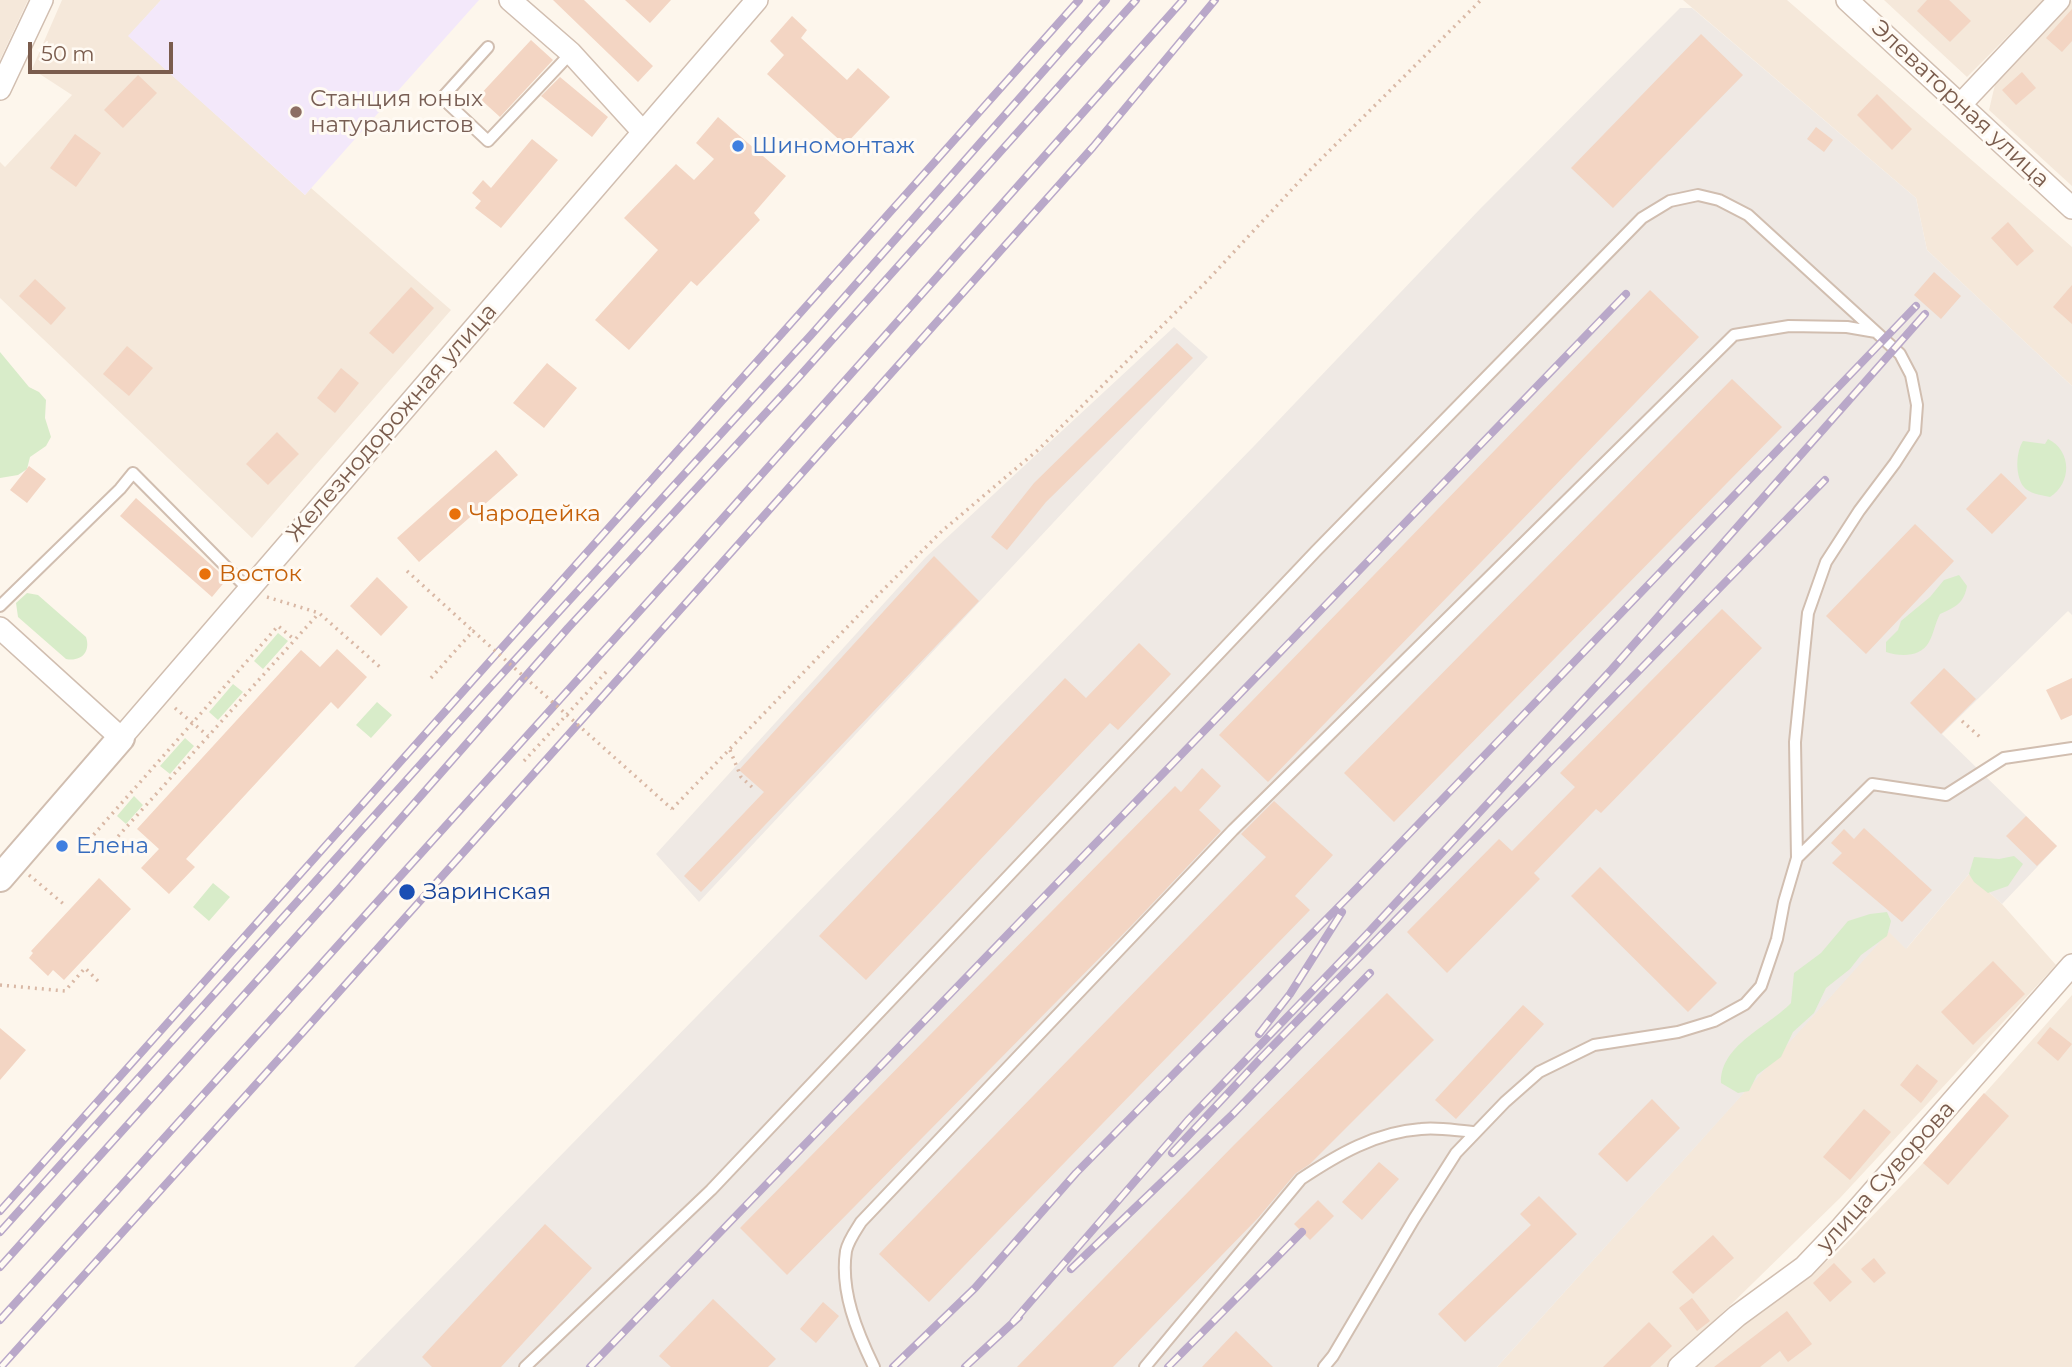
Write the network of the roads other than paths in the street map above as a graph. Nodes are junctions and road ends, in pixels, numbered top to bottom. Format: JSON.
{"nodes":[{"id":1,"x":42,"y":0,"type":"edge"},
{"id":2,"x":510,"y":0,"type":"edge"},
{"id":3,"x":757,"y":0,"type":"edge"},
{"id":4,"x":1847,"y":0,"type":"edge"},
{"id":5,"x":2059,"y":0,"type":"edge"},
{"id":6,"x":488,"y":47,"type":"dead end"},
{"id":7,"x":570,"y":53,"type":"junction"},
{"id":8,"x":0,"y":89,"type":"edge"},
{"id":9,"x":1961,"y":104,"type":"junction"},
{"id":10,"x":642,"y":131,"type":"junction"},
{"id":11,"x":2072,"y":208,"type":"edge"},
{"id":12,"x":1876,"y":332,"type":"junction"},
{"id":13,"x":249,"y":590,"type":"junction"},
{"id":14,"x":0,"y":606,"type":"edge"},
{"id":15,"x":0,"y":628,"type":"edge"},
{"id":16,"x":121,"y":738,"type":"junction"},
{"id":17,"x":2072,"y":748,"type":"edge"},
{"id":18,"x":1797,"y":858,"type":"junction"},
{"id":19,"x":7,"y":870,"type":"edge"},
{"id":20,"x":2072,"y":965,"type":"edge"},
{"id":21,"x":1476,"y":1132,"type":"junction"},
{"id":22,"x":525,"y":1367,"type":"edge"},
{"id":23,"x":874,"y":1367,"type":"edge"},
{"id":24,"x":1144,"y":1367,"type":"edge"},
{"id":25,"x":1324,"y":1367,"type":"edge"},
{"id":26,"x":1679,"y":1367,"type":"edge"}],
"edges":[{"from":1,"to":8,"type":"street"},
{"from":2,"to":7,"type":"street"},
{"from":3,"to":10,"type":"street","name":"Железнодорожная улица"},
{"from":4,"to":9,"type":"street","name":"Элеваторная улица"},
{"from":5,"to":9,"type":"street"},
{"from":6,"to":7,"type":"lane"},
{"from":7,"to":10,"type":"street"},
{"from":9,"to":11,"type":"street","name":"Элеваторная улица"},
{"from":10,"to":13,"type":"street","name":"Железнодорожная улица"},
{"from":12,"to":18,"type":"lane"},
{"from":12,"to":22,"type":"lane"},
{"from":12,"to":23,"type":"lane"},
{"from":13,"to":14,"type":"lane"},
{"from":13,"to":16,"type":"street","name":"Железнодорожная улица"},
{"from":15,"to":16,"type":"street"},
{"from":16,"to":19,"type":"street","name":"Железнодорожная улица"},
{"from":17,"to":18,"type":"lane"},
{"from":18,"to":21,"type":"lane"},
{"from":20,"to":26,"type":"street","name":"улица Суворова"},
{"from":21,"to":24,"type":"lane"},
{"from":21,"to":25,"type":"lane"}]}
